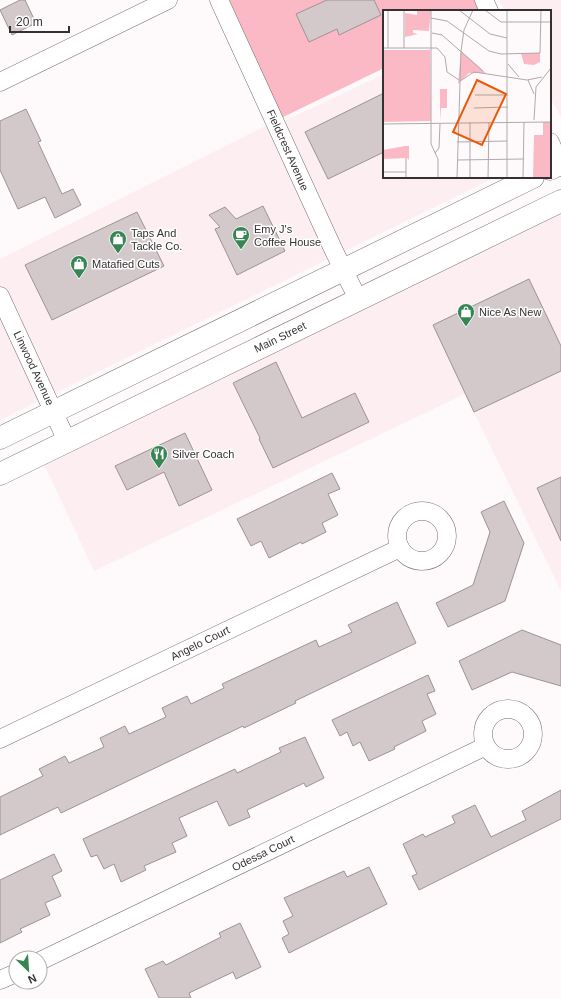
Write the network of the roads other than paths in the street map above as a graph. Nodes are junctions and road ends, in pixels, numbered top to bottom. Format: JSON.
{"nodes":[{"id":1,"x":168,"y":0,"type":"edge"},
{"id":2,"x":219,"y":0,"type":"edge"},
{"id":3,"x":484,"y":0,"type":"edge"},
{"id":4,"x":489,"y":10,"type":"edge"},
{"id":5,"x":0,"y":82,"type":"edge"},
{"id":6,"x":551,"y":145,"type":"edge"},
{"id":7,"x":558,"y":166,"type":"edge"},
{"id":8,"x":531,"y":178,"type":"edge"},
{"id":9,"x":561,"y":201,"type":"edge"},
{"id":10,"x":343,"y":270,"type":"junction"},
{"id":11,"x":0,"y":296,"type":"edge"},
{"id":12,"x":358,"y":299,"type":"junction"},
{"id":13,"x":54,"y":412,"type":"junction"},
{"id":14,"x":0,"y":438,"type":"edge"},
{"id":15,"x":67,"y":441,"type":"junction"},
{"id":16,"x":0,"y":474,"type":"edge"},
{"id":17,"x":400,"y":548,"type":"dead end"},
{"id":18,"x":0,"y":739,"type":"edge"},
{"id":19,"x":486,"y":746,"type":"dead end"},
{"id":20,"x":48,"y":957,"type":"edge"}],
"edges":[{"from":1,"to":5,"type":"street"},
{"from":2,"to":10,"type":"street","name":"Fieldcrest Avenue"},
{"from":3,"to":4,"type":"street"},
{"from":6,"to":7,"type":"street"},
{"from":8,"to":10,"type":"main road"},
{"from":9,"to":12,"type":"main road","name":"Main Street"},
{"from":10,"to":12,"type":"street","name":"Fieldcrest Avenue"},
{"from":10,"to":13,"type":"main road"},
{"from":11,"to":13,"type":"street","name":"Linwood Avenue"},
{"from":12,"to":15,"type":"main road","name":"Main Street"},
{"from":13,"to":14,"type":"main road"},
{"from":13,"to":15,"type":"street","name":"Linwood Avenue"},
{"from":15,"to":16,"type":"main road","name":"Main Street"},
{"from":17,"to":18,"type":"street","name":"Angelo Court"},
{"from":19,"to":20,"type":"street","name":"Odessa Court"}]}
